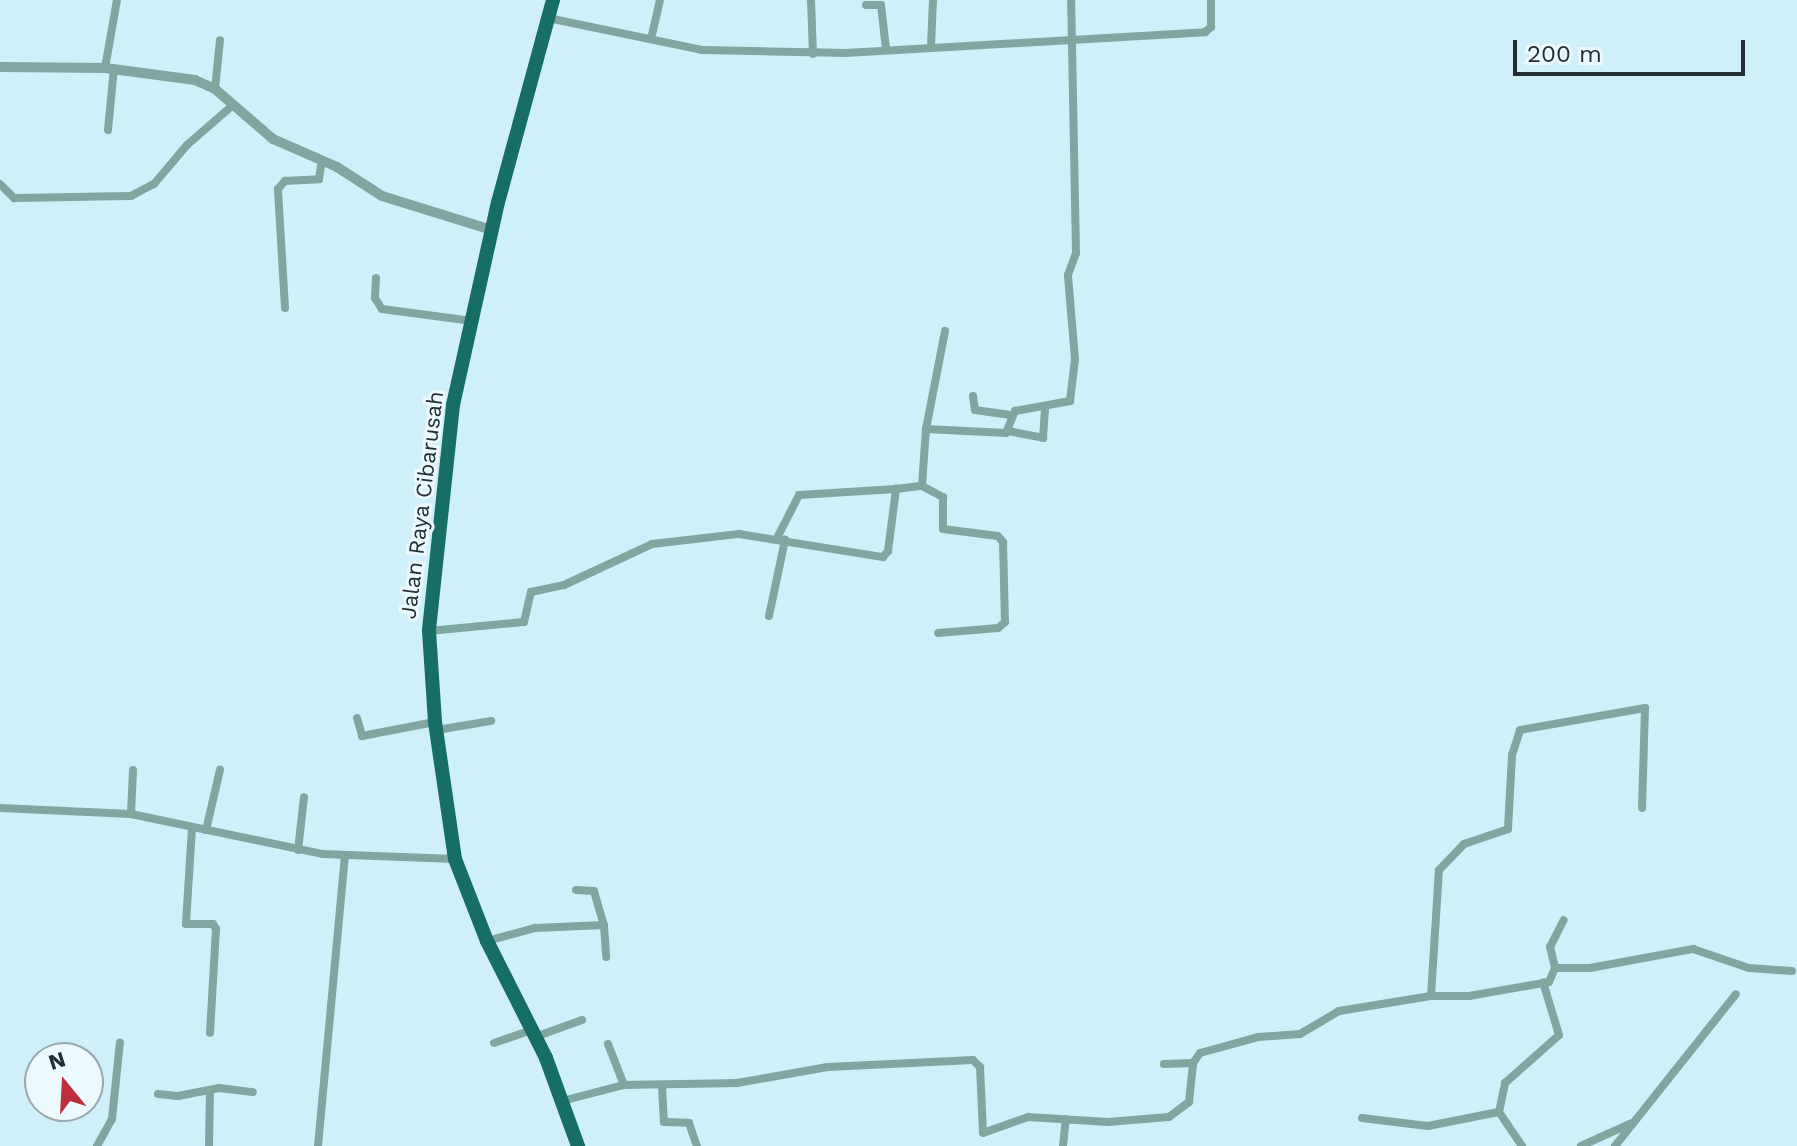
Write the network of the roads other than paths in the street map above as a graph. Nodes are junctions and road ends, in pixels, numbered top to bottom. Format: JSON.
{"nodes":[{"id":1,"x":117,"y":0,"type":"edge"},
{"id":2,"x":554,"y":0,"type":"edge"},
{"id":3,"x":660,"y":0,"type":"edge"},
{"id":4,"x":811,"y":0,"type":"edge"},
{"id":5,"x":933,"y":0,"type":"edge"},
{"id":6,"x":1071,"y":0,"type":"edge"},
{"id":7,"x":1211,"y":0,"type":"edge"},
{"id":8,"x":881,"y":2,"type":"edge"},
{"id":9,"x":866,"y":5,"type":"dead end"},
{"id":10,"x":549,"y":19,"type":"junction"},
{"id":11,"x":651,"y":39,"type":"junction"},
{"id":12,"x":220,"y":40,"type":"dead end"},
{"id":13,"x":1073,"y":40,"type":"junction"},
{"id":14,"x":931,"y":46,"type":"junction"},
{"id":15,"x":886,"y":49,"type":"junction"},
{"id":16,"x":813,"y":54,"type":"junction"},
{"id":17,"x":0,"y":67,"type":"edge"},
{"id":18,"x":109,"y":68,"type":"junction"},
{"id":19,"x":215,"y":89,"type":"junction"},
{"id":20,"x":233,"y":105,"type":"junction"},
{"id":21,"x":108,"y":130,"type":"dead end"},
{"id":22,"x":322,"y":161,"type":"junction"},
{"id":23,"x":0,"y":184,"type":"edge"},
{"id":24,"x":492,"y":230,"type":"junction"},
{"id":25,"x":376,"y":278,"type":"dead end"},
{"id":26,"x":285,"y":308,"type":"dead end"},
{"id":27,"x":472,"y":321,"type":"junction"},
{"id":28,"x":945,"y":331,"type":"dead end"},
{"id":29,"x":973,"y":396,"type":"dead end"},
{"id":30,"x":1045,"y":406,"type":"junction"},
{"id":31,"x":1009,"y":415,"type":"junction"},
{"id":32,"x":926,"y":429,"type":"junction"},
{"id":33,"x":1008,"y":431,"type":"junction"},
{"id":34,"x":922,"y":486,"type":"junction"},
{"id":35,"x":896,"y":489,"type":"junction"},
{"id":36,"x":781,"y":539,"type":"junction"},
{"id":37,"x":769,"y":616,"type":"dead end"},
{"id":38,"x":429,"y":631,"type":"junction"},
{"id":39,"x":938,"y":633,"type":"dead end"},
{"id":40,"x":357,"y":718,"type":"dead end"},
{"id":41,"x":491,"y":721,"type":"dead end"},
{"id":42,"x":436,"y":726,"type":"junction"},
{"id":43,"x":133,"y":770,"type":"dead end"},
{"id":44,"x":220,"y":770,"type":"dead end"},
{"id":45,"x":304,"y":797,"type":"dead end"},
{"id":46,"x":0,"y":808,"type":"edge"},
{"id":47,"x":1642,"y":808,"type":"dead end"},
{"id":48,"x":131,"y":814,"type":"junction"},
{"id":49,"x":192,"y":828,"type":"junction"},
{"id":50,"x":206,"y":830,"type":"junction"},
{"id":51,"x":298,"y":850,"type":"junction"},
{"id":52,"x":345,"y":857,"type":"junction"},
{"id":53,"x":455,"y":859,"type":"junction"},
{"id":54,"x":576,"y":890,"type":"dead end"},
{"id":55,"x":1564,"y":920,"type":"dead end"},
{"id":56,"x":604,"y":925,"type":"junction"},
{"id":57,"x":487,"y":941,"type":"junction"},
{"id":58,"x":606,"y":957,"type":"dead end"},
{"id":59,"x":1555,"y":968,"type":"junction"},
{"id":60,"x":1792,"y":971,"type":"dead end"},
{"id":61,"x":1543,"y":982,"type":"junction"},
{"id":62,"x":1736,"y":994,"type":"dead end"},
{"id":63,"x":1431,"y":996,"type":"junction"},
{"id":64,"x":582,"y":1020,"type":"dead end"},
{"id":65,"x":210,"y":1033,"type":"dead end"},
{"id":66,"x":533,"y":1034,"type":"junction"},
{"id":67,"x":120,"y":1042,"type":"dead end"},
{"id":68,"x":494,"y":1043,"type":"dead end"},
{"id":69,"x":608,"y":1044,"type":"dead end"},
{"id":70,"x":1193,"y":1063,"type":"junction"},
{"id":71,"x":1164,"y":1064,"type":"dead end"},
{"id":72,"x":624,"y":1085,"type":"junction"},
{"id":73,"x":662,"y":1086,"type":"junction"},
{"id":74,"x":210,"y":1090,"type":"junction"},
{"id":75,"x":253,"y":1092,"type":"dead end"},
{"id":76,"x":158,"y":1094,"type":"dead end"},
{"id":77,"x":562,"y":1101,"type":"junction"},
{"id":78,"x":1499,"y":1112,"type":"junction"},
{"id":79,"x":1362,"y":1118,"type":"dead end"},
{"id":80,"x":1066,"y":1119,"type":"junction"},
{"id":81,"x":1635,"y":1122,"type":"junction"},
{"id":82,"x":1593,"y":1143,"type":"edge"},
{"id":83,"x":97,"y":1146,"type":"edge"},
{"id":84,"x":209,"y":1146,"type":"edge"},
{"id":85,"x":318,"y":1146,"type":"edge"},
{"id":86,"x":578,"y":1146,"type":"edge"},
{"id":87,"x":697,"y":1146,"type":"edge"},
{"id":88,"x":1063,"y":1146,"type":"edge"},
{"id":89,"x":1522,"y":1146,"type":"edge"},
{"id":90,"x":1581,"y":1146,"type":"edge"},
{"id":91,"x":1615,"y":1146,"type":"edge"}],
"edges":[{"from":1,"to":18,"type":"street"},
{"from":2,"to":10,"type":"main road","name":"Jalan Raya Cibarusah"},
{"from":3,"to":11,"type":"street"},
{"from":4,"to":16,"type":"street"},
{"from":5,"to":14,"type":"street"},
{"from":6,"to":13,"type":"street"},
{"from":7,"to":13,"type":"street"},
{"from":8,"to":9,"type":"street"},
{"from":8,"to":15,"type":"street"},
{"from":10,"to":11,"type":"street"},
{"from":10,"to":24,"type":"main road","name":"Jalan Raya Cibarusah"},
{"from":11,"to":16,"type":"street"},
{"from":12,"to":19,"type":"street"},
{"from":13,"to":14,"type":"street"},
{"from":13,"to":30,"type":"street"},
{"from":14,"to":15,"type":"street"},
{"from":15,"to":16,"type":"street"},
{"from":17,"to":18,"type":"street"},
{"from":18,"to":19,"type":"street"},
{"from":18,"to":21,"type":"street"},
{"from":19,"to":20,"type":"street"},
{"from":20,"to":22,"type":"street"},
{"from":20,"to":23,"type":"street"},
{"from":22,"to":24,"type":"street"},
{"from":22,"to":26,"type":"street"},
{"from":24,"to":27,"type":"main road","name":"Jalan Raya Cibarusah"},
{"from":25,"to":27,"type":"street"},
{"from":27,"to":38,"type":"main road","name":"Jalan Raya Cibarusah"},
{"from":28,"to":32,"type":"street"},
{"from":29,"to":31,"type":"street"},
{"from":30,"to":31,"type":"street"},
{"from":30,"to":33,"type":"street"},
{"from":31,"to":33,"type":"street"},
{"from":32,"to":33,"type":"street"},
{"from":32,"to":34,"type":"street"},
{"from":34,"to":35,"type":"street"},
{"from":34,"to":39,"type":"street"},
{"from":35,"to":36,"type":"street"},
{"from":35,"to":36,"type":"street"},
{"from":36,"to":37,"type":"street"},
{"from":36,"to":38,"type":"street"},
{"from":38,"to":42,"type":"main road","name":"Jalan Raya Cibarusah"},
{"from":40,"to":42,"type":"street"},
{"from":41,"to":42,"type":"street"},
{"from":42,"to":53,"type":"main road","name":"Jalan Raya Cibarusah"},
{"from":43,"to":48,"type":"street"},
{"from":44,"to":50,"type":"street"},
{"from":45,"to":51,"type":"street"},
{"from":46,"to":48,"type":"street"},
{"from":47,"to":63,"type":"street"},
{"from":48,"to":49,"type":"street"},
{"from":49,"to":50,"type":"street"},
{"from":49,"to":65,"type":"street"},
{"from":50,"to":51,"type":"street"},
{"from":51,"to":52,"type":"street"},
{"from":52,"to":53,"type":"street"},
{"from":52,"to":85,"type":"street"},
{"from":53,"to":57,"type":"main road","name":"Jalan Raya Cibarusah"},
{"from":54,"to":56,"type":"street"},
{"from":55,"to":59,"type":"street"},
{"from":56,"to":57,"type":"street"},
{"from":56,"to":58,"type":"street"},
{"from":57,"to":66,"type":"main road","name":"Jalan Raya Cibarusah"},
{"from":59,"to":60,"type":"street"},
{"from":59,"to":61,"type":"street"},
{"from":61,"to":63,"type":"street"},
{"from":61,"to":78,"type":"street"},
{"from":62,"to":81,"type":"street"},
{"from":63,"to":70,"type":"street"},
{"from":64,"to":66,"type":"street"},
{"from":66,"to":68,"type":"street"},
{"from":66,"to":77,"type":"main road","name":"Jalan Raya Cibarusah"},
{"from":67,"to":83,"type":"street"},
{"from":69,"to":72,"type":"street"},
{"from":70,"to":71,"type":"street"},
{"from":70,"to":80,"type":"street"},
{"from":72,"to":73,"type":"street"},
{"from":72,"to":77,"type":"street"},
{"from":73,"to":80,"type":"street"},
{"from":73,"to":87,"type":"street"},
{"from":74,"to":75,"type":"street"},
{"from":74,"to":76,"type":"street"},
{"from":74,"to":84,"type":"street"},
{"from":77,"to":86,"type":"main road","name":"Jalan Raya Cibarusah"},
{"from":78,"to":79,"type":"street"},
{"from":78,"to":89,"type":"street"},
{"from":80,"to":88,"type":"street"},
{"from":81,"to":82,"type":"street"},
{"from":81,"to":91,"type":"street"},
{"from":82,"to":90,"type":"street"}]}
